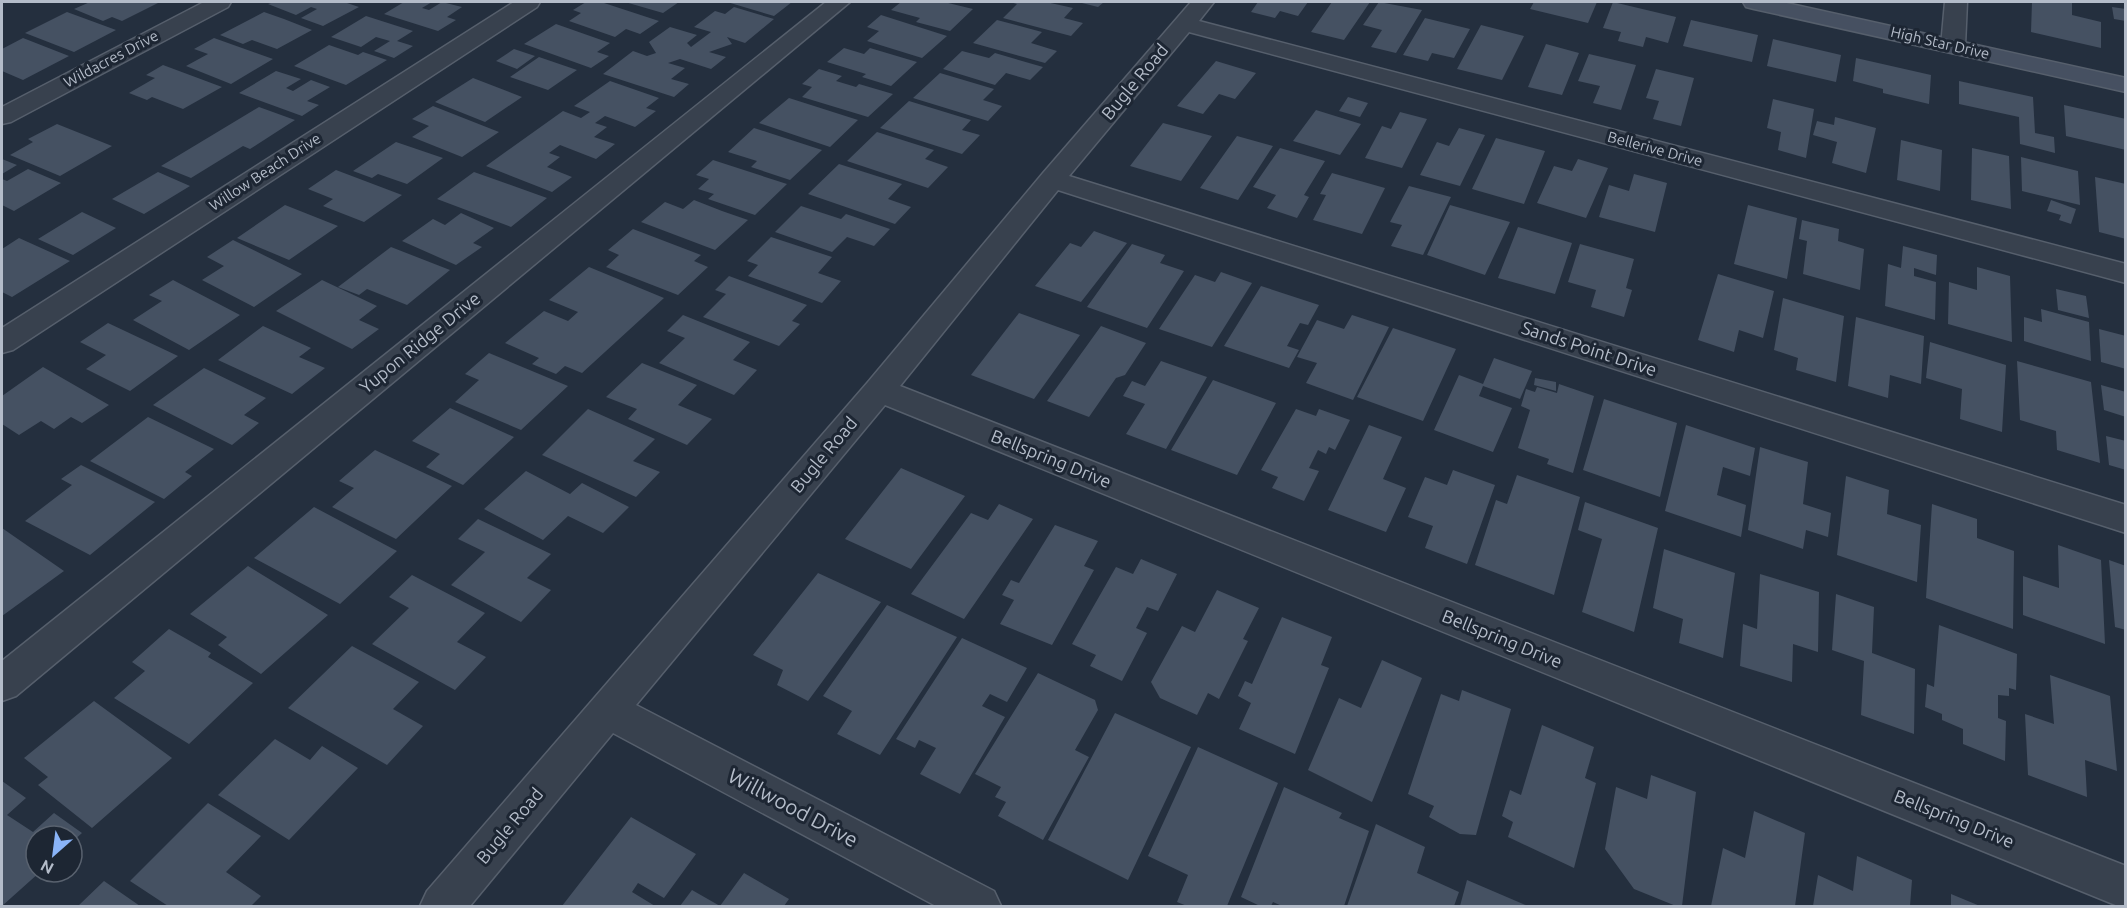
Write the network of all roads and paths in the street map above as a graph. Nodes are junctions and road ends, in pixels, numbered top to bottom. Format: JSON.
{"nodes":[{"id":1,"x":220,"y":2,"type":"edge"},
{"id":2,"x":529,"y":2,"type":"edge"},
{"id":3,"x":839,"y":2,"type":"edge"},
{"id":4,"x":1754,"y":2,"type":"edge"},
{"id":5,"x":1956,"y":2,"type":"edge"},
{"id":6,"x":1194,"y":13,"type":"edge"},
{"id":7,"x":1953,"y":46,"type":"junction"},
{"id":8,"x":2126,"y":85,"type":"edge"},
{"id":9,"x":2,"y":117,"type":"edge"},
{"id":10,"x":1052,"y":179,"type":"junction"},
{"id":11,"x":2126,"y":274,"type":"edge"},
{"id":12,"x":2,"y":342,"type":"edge"},
{"id":13,"x":879,"y":390,"type":"junction"},
{"id":14,"x":2126,"y":519,"type":"edge"},
{"id":15,"x":2,"y":684,"type":"edge"},
{"id":16,"x":608,"y":710,"type":"junction"},
{"id":17,"x":2126,"y":888,"type":"edge"},
{"id":18,"x":442,"y":906,"type":"edge"},
{"id":19,"x":979,"y":906,"type":"edge"}],
"edges":[{"from":1,"to":9,"type":"street","name":"Wildacres Drive"},
{"from":2,"to":12,"type":"street","name":"Willow Beach Drive"},
{"from":3,"to":15,"type":"street","name":"Yupon Ridge Drive"},
{"from":4,"to":7,"type":"street","name":"High Star Drive"},
{"from":5,"to":7,"type":"street"},
{"from":6,"to":10,"type":"street","name":"Bugle Road"},
{"from":6,"to":11,"type":"street","name":"Bellerive Drive"},
{"from":7,"to":8,"type":"street","name":"High Star Drive"},
{"from":10,"to":13,"type":"street","name":"Bugle Road"},
{"from":10,"to":14,"type":"street","name":"Sands Point Drive"},
{"from":13,"to":16,"type":"street","name":"Bugle Road"},
{"from":13,"to":17,"type":"street","name":"Bellspring Drive"},
{"from":16,"to":18,"type":"street","name":"Bugle Road"},
{"from":16,"to":19,"type":"street","name":"Willwood Drive"}]}
